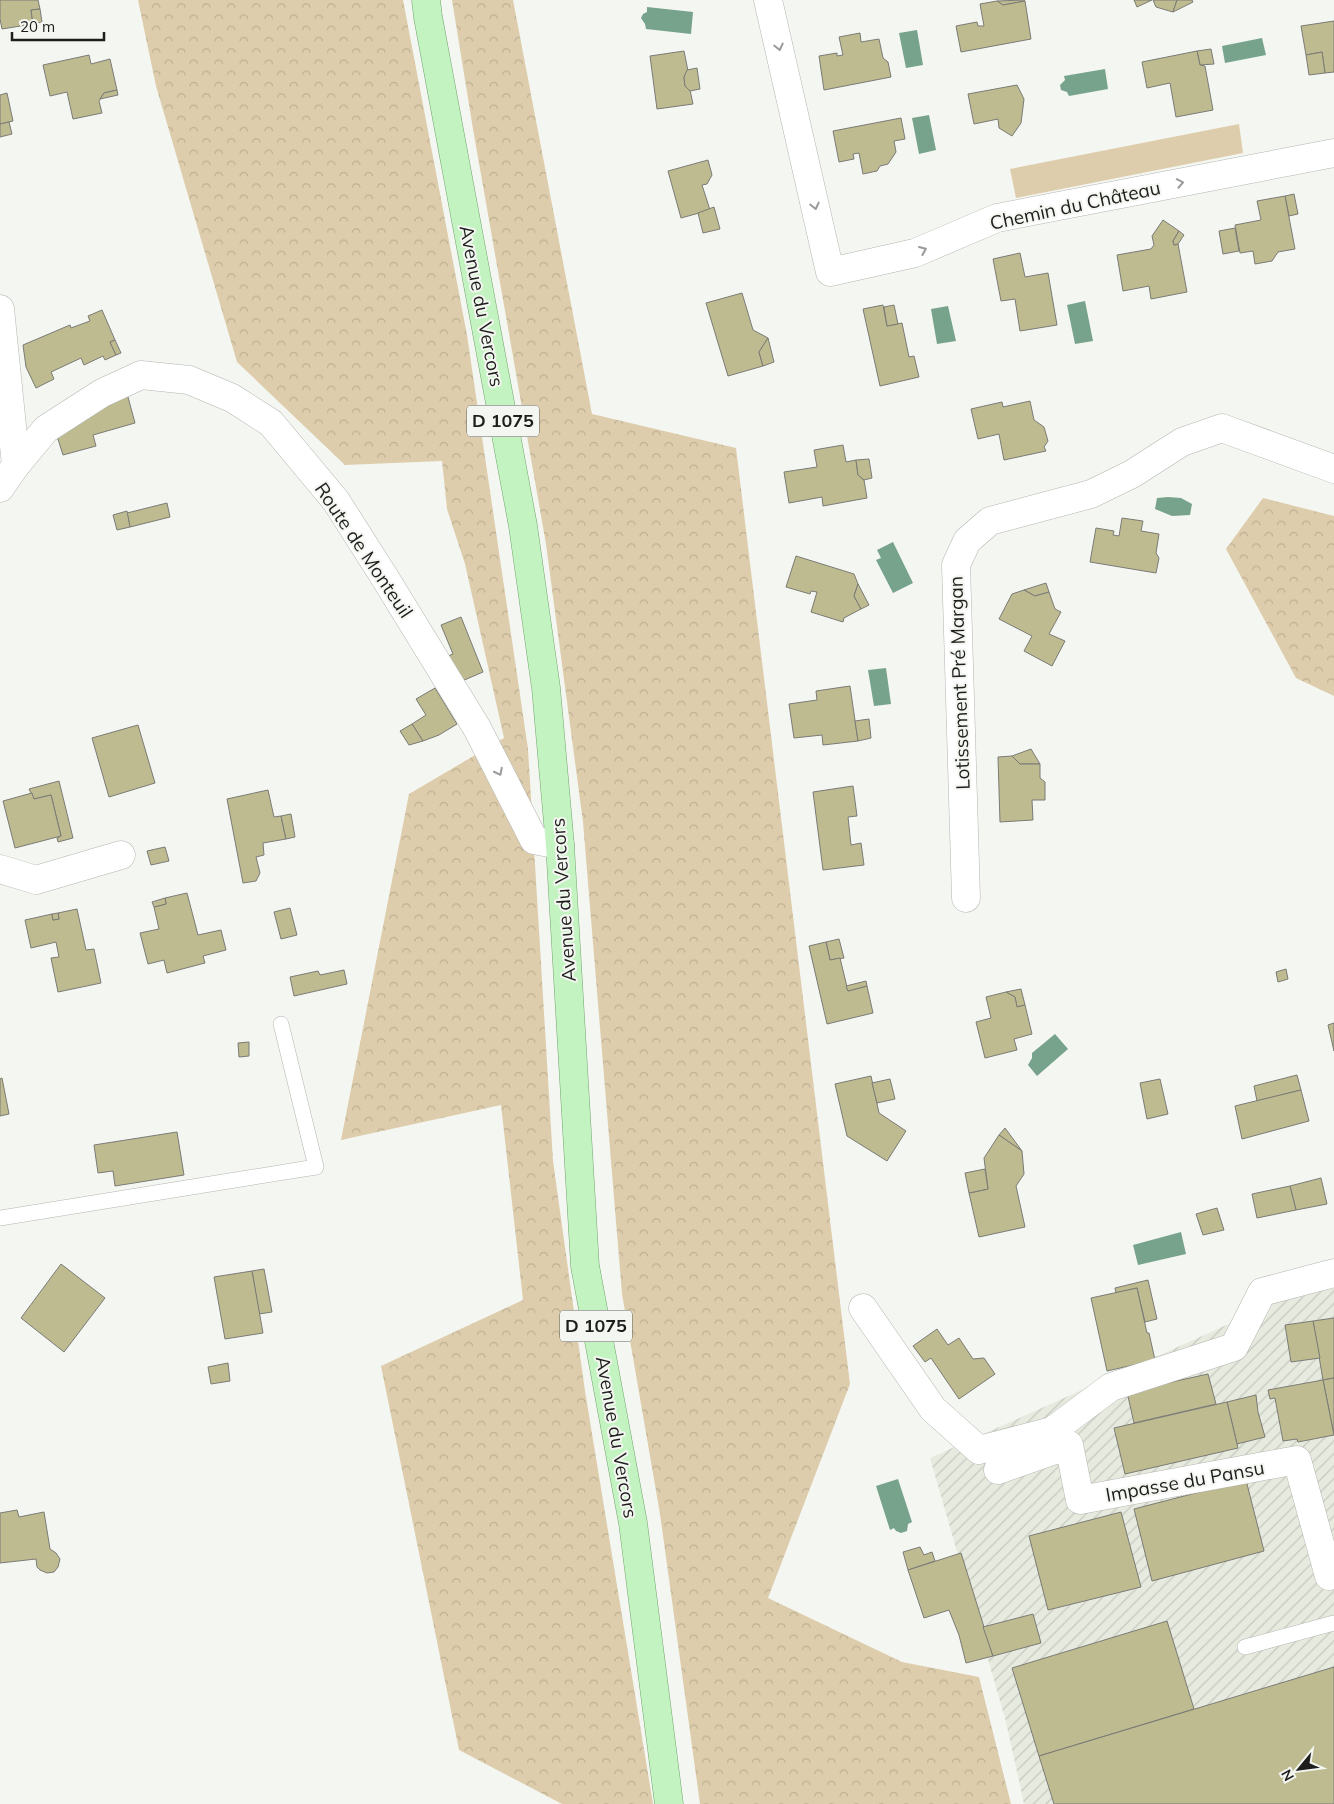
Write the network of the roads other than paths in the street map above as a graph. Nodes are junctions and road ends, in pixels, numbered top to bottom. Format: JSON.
{"nodes":[{"id":1,"x":426,"y":0,"type":"edge"},
{"id":2,"x":768,"y":0,"type":"edge"},
{"id":3,"x":1334,"y":153,"type":"edge"},
{"id":4,"x":0,"y":308,"type":"edge"},
{"id":5,"x":16,"y":465,"type":"junction"},
{"id":6,"x":1334,"y":468,"type":"edge"},
{"id":7,"x":0,"y":488,"type":"edge"},
{"id":8,"x":560,"y":845,"type":"junction"},
{"id":9,"x":122,"y":855,"type":"dead end"},
{"id":10,"x":0,"y":869,"type":"edge"},
{"id":11,"x":966,"y":898,"type":"dead end"},
{"id":12,"x":281,"y":1024,"type":"dead end"},
{"id":13,"x":0,"y":1218,"type":"edge"},
{"id":14,"x":1334,"y":1273,"type":"edge"},
{"id":15,"x":863,"y":1308,"type":"dead end"},
{"id":16,"x":998,"y":1470,"type":"dead end"},
{"id":17,"x":1334,"y":1574,"type":"edge"},
{"id":18,"x":1334,"y":1622,"type":"edge"},
{"id":19,"x":1245,"y":1647,"type":"dead end"},
{"id":20,"x":669,"y":1804,"type":"edge"}],
"edges":[{"from":1,"to":8,"type":"main road","name":"Avenue du Vercors","number":"D 1075"},
{"from":2,"to":3,"type":"street","name":"Chemin du Château","one_way":true},
{"from":4,"to":5,"type":"street"},
{"from":5,"to":7,"type":"street","name":"Route de Monteuil"},
{"from":5,"to":8,"type":"street","name":"Route de Monteuil","one_way":true},
{"from":6,"to":11,"type":"street","name":"Lotissement Pré Margan"},
{"from":8,"to":20,"type":"main road","name":"Avenue du Vercors","number":"D 1075"},
{"from":9,"to":10,"type":"street"},
{"from":12,"to":13,"type":"lane"},
{"from":14,"to":15,"type":"street"},
{"from":16,"to":17,"type":"street","name":"Impasse du Pansu"},
{"from":18,"to":19,"type":"lane"}]}
